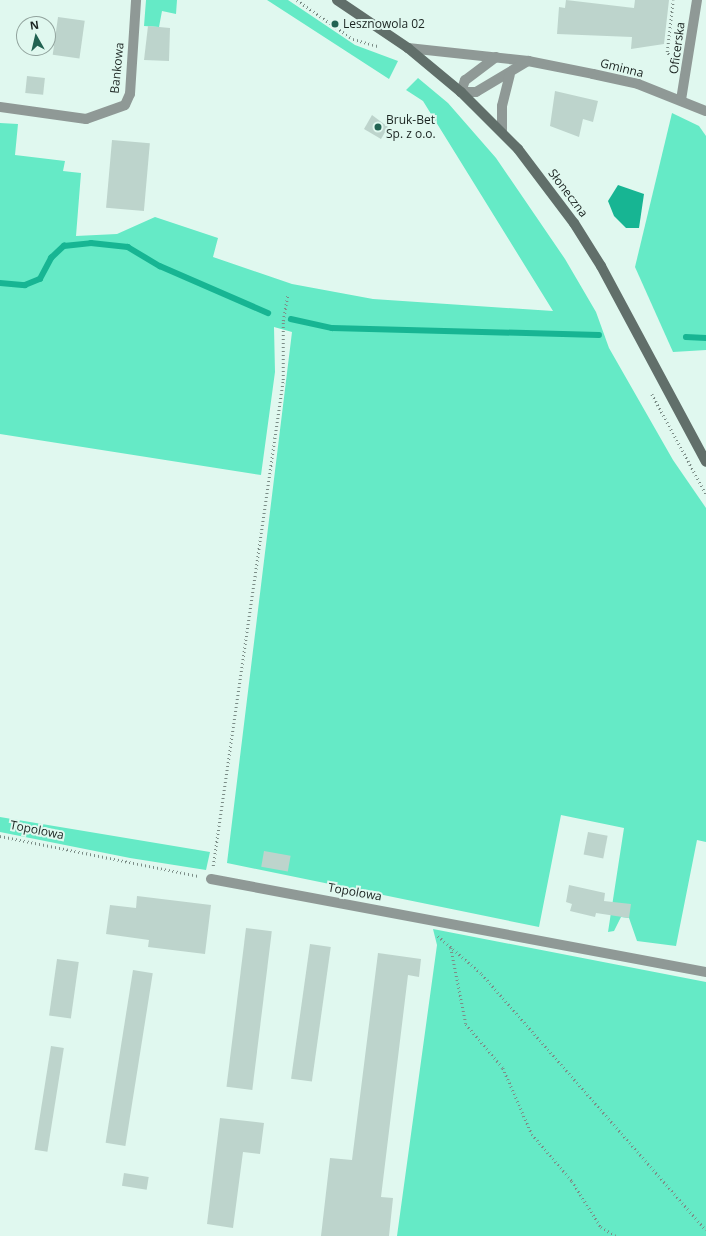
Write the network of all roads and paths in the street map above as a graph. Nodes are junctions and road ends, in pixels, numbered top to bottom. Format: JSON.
{"nodes":[{"id":1,"x":136,"y":0,"type":"edge"},
{"id":2,"x":297,"y":0,"type":"edge"},
{"id":3,"x":337,"y":0,"type":"edge"},
{"id":4,"x":673,"y":0,"type":"edge"},
{"id":5,"x":697,"y":0,"type":"edge"},
{"id":6,"x":408,"y":48,"type":"junction"},
{"id":7,"x":385,"y":50,"type":"dead end"},
{"id":8,"x":496,"y":57,"type":"junction"},
{"id":9,"x":523,"y":61,"type":"junction"},
{"id":10,"x":676,"y":66,"type":"dead end"},
{"id":11,"x":510,"y":75,"type":"junction"},
{"id":12,"x":461,"y":92,"type":"junction"},
{"id":13,"x":681,"y":100,"type":"junction"},
{"id":14,"x":0,"y":107,"type":"edge"},
{"id":15,"x":706,"y":111,"type":"edge"},
{"id":16,"x":502,"y":131,"type":"junction"},
{"id":17,"x":288,"y":294,"type":"dead end"},
{"id":18,"x":650,"y":388,"type":"dead end"},
{"id":19,"x":706,"y":462,"type":"edge"},
{"id":20,"x":706,"y":494,"type":"edge"},
{"id":21,"x":0,"y":836,"type":"edge"},
{"id":22,"x":211,"y":879,"type":"junction"},
{"id":23,"x":434,"y":932,"type":"dead end"},
{"id":24,"x":451,"y":948,"type":"junction"},
{"id":25,"x":706,"y":972,"type":"edge"},
{"id":26,"x":706,"y":1230,"type":"edge"},
{"id":27,"x":616,"y":1236,"type":"edge"}],
"edges":[{"from":1,"to":14,"type":"street","name":"Bankowa"},
{"from":2,"to":7,"type":"path"},
{"from":3,"to":6,"type":"main road","name":"Słoneczna"},
{"from":4,"to":10,"type":"path"},
{"from":5,"to":13,"type":"street","name":"Oficerska"},
{"from":6,"to":8,"type":"street","name":"Gminna"},
{"from":6,"to":12,"type":"main road","name":"Słoneczna"},
{"from":8,"to":9,"type":"street","name":"Gminna"},
{"from":8,"to":12,"type":"street"},
{"from":9,"to":11,"type":"street"},
{"from":9,"to":13,"type":"street","name":"Gminna"},
{"from":11,"to":12,"type":"street"},
{"from":11,"to":16,"type":"street"},
{"from":12,"to":16,"type":"main road","name":"Słoneczna"},
{"from":13,"to":15,"type":"street","name":"Gminna"},
{"from":16,"to":19,"type":"main road","name":"Słoneczna"},
{"from":17,"to":22,"type":"path"},
{"from":18,"to":20,"type":"path"},
{"from":21,"to":22,"type":"path","name":"Topolowa"},
{"from":22,"to":25,"type":"street","name":"Topolowa"},
{"from":23,"to":24,"type":"path"},
{"from":24,"to":26,"type":"path"},
{"from":24,"to":27,"type":"path"}]}
